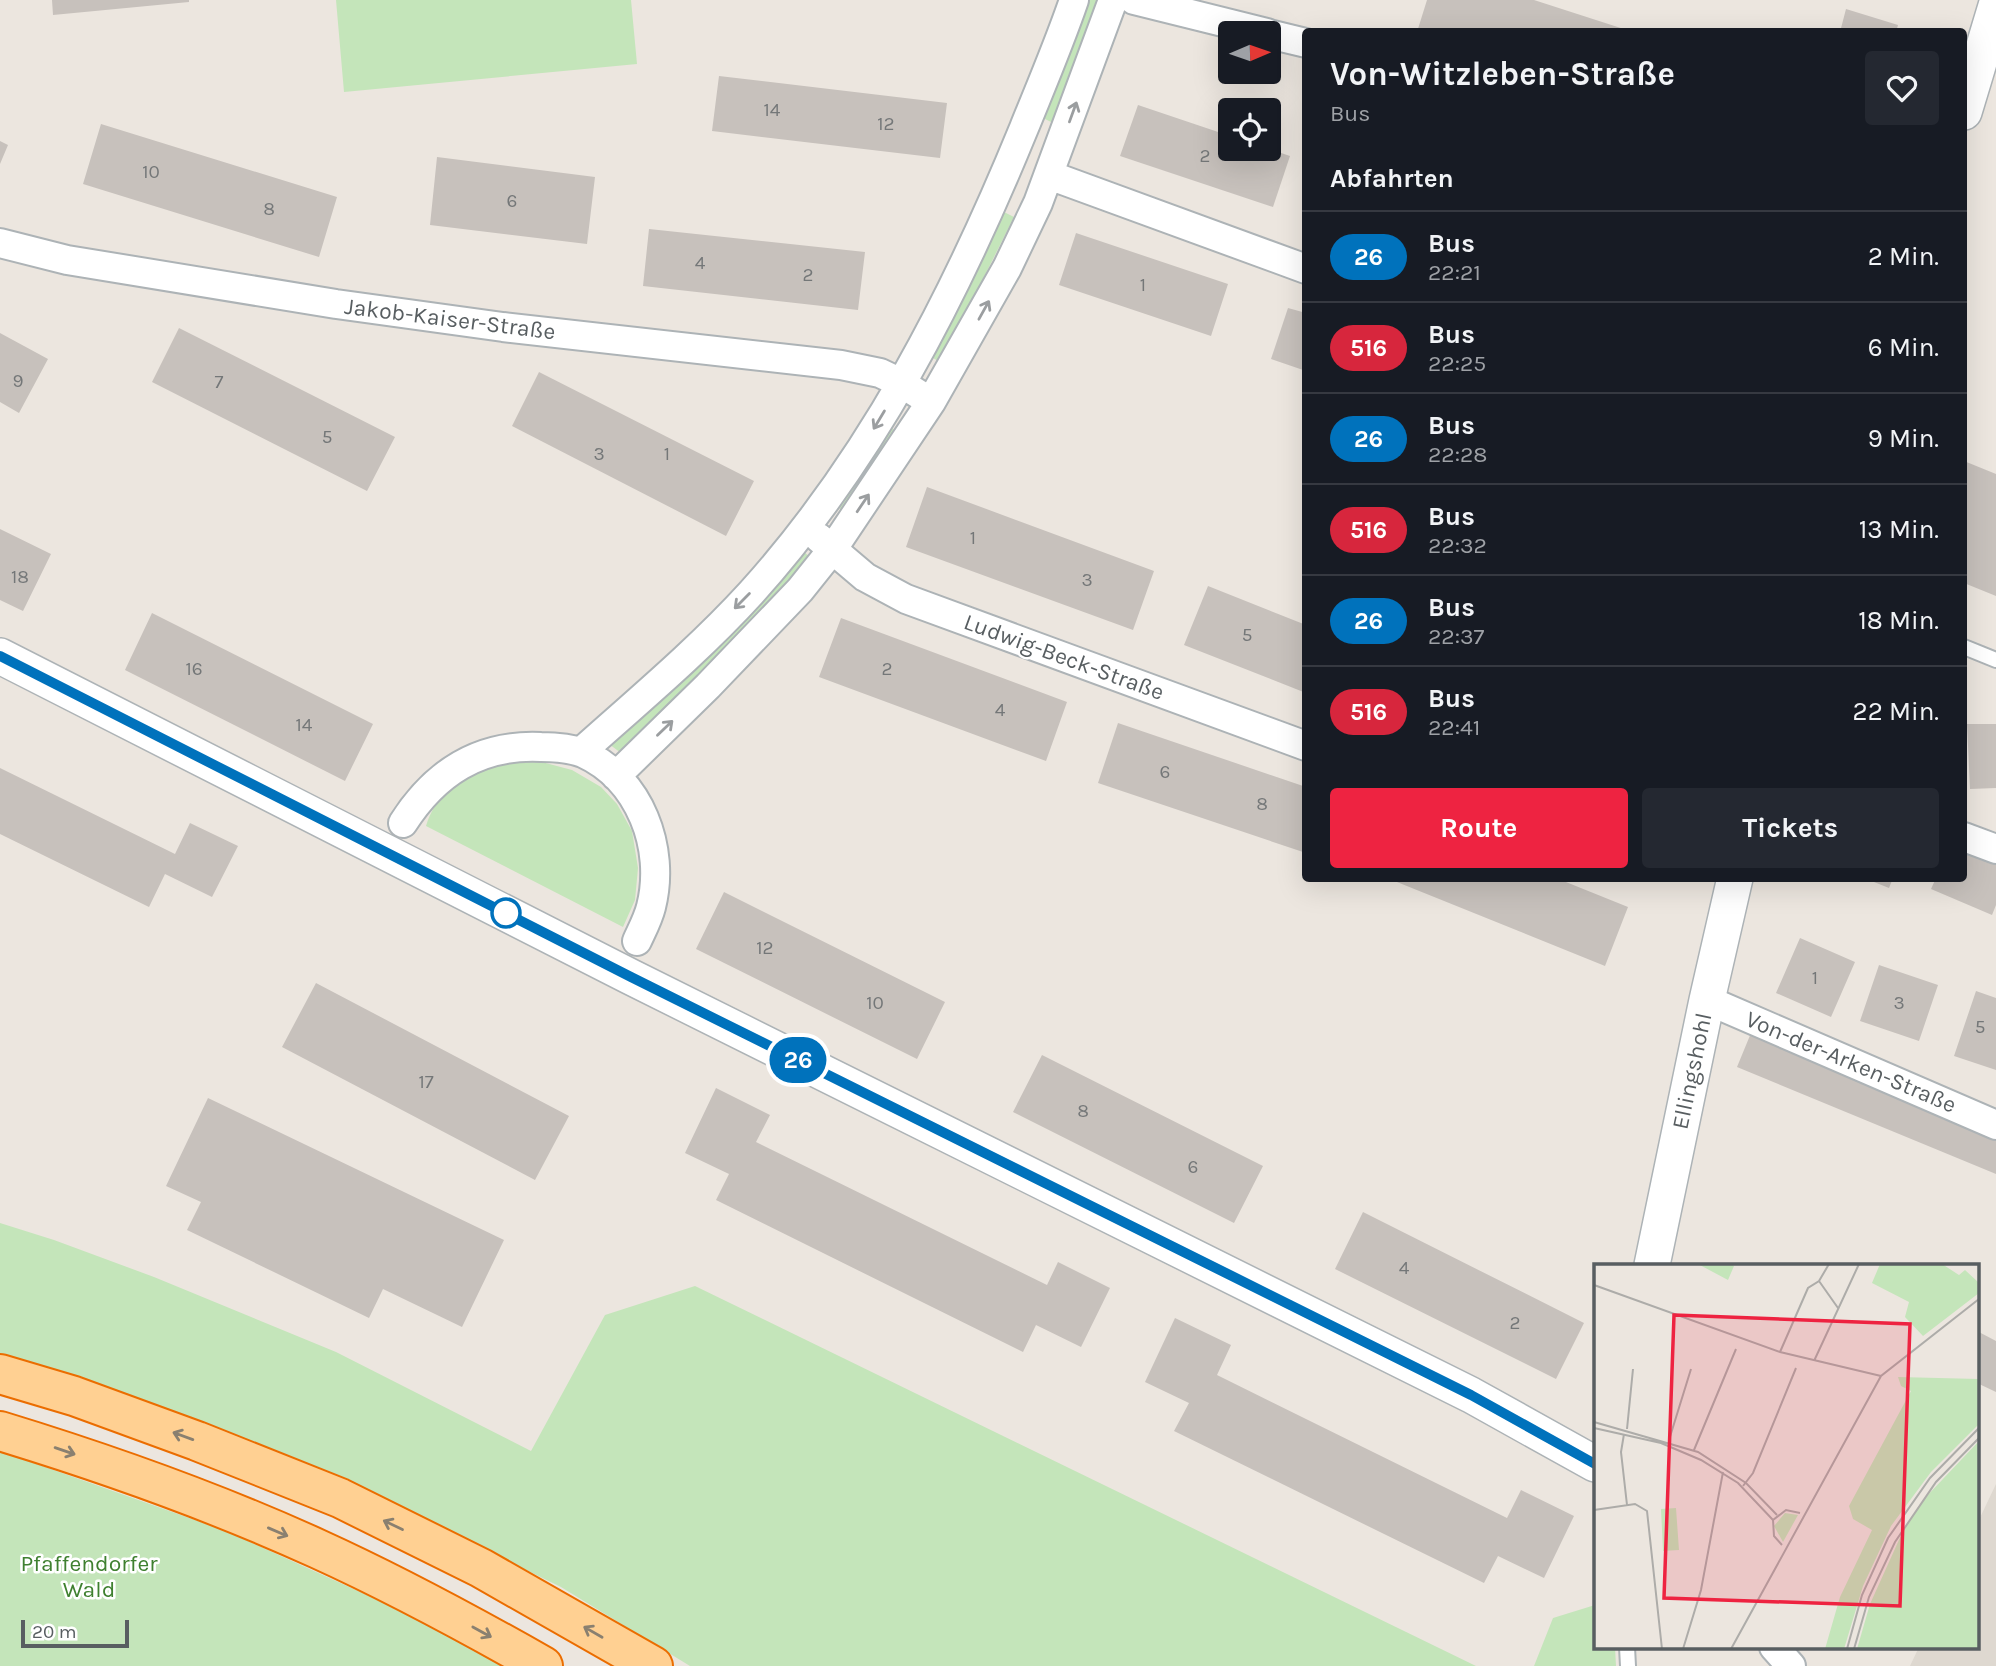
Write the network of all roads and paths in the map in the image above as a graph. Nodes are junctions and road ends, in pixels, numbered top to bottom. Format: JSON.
{"nodes":[{"id":1,"x":1074,"y":0,"type":"edge"},
{"id":2,"x":1113,"y":0,"type":"edge"},
{"id":3,"x":1134,"y":0,"type":"edge"},
{"id":4,"x":1996,"y":6,"type":"edge"},
{"id":5,"x":1218,"y":21,"type":"edge"},
{"id":6,"x":1281,"y":37,"type":"edge"},
{"id":7,"x":1302,"y":42,"type":"edge"},
{"id":8,"x":1967,"y":102,"type":"edge"},
{"id":9,"x":1023,"y":131,"type":"junction"},
{"id":10,"x":1061,"y":146,"type":"junction"},
{"id":11,"x":1049,"y":175,"type":"junction"},
{"id":12,"x":1001,"y":186,"type":"junction"},
{"id":13,"x":1038,"y":203,"type":"junction"},
{"id":14,"x":0,"y":243,"type":"edge"},
{"id":15,"x":1302,"y":269,"type":"edge"},
{"id":16,"x":901,"y":383,"type":"junction"},
{"id":17,"x":931,"y":402,"type":"junction"},
{"id":18,"x":805,"y":527,"type":"junction"},
{"id":19,"x":832,"y":550,"type":"junction"},
{"id":20,"x":1967,"y":648,"type":"edge"},
{"id":21,"x":0,"y":656,"type":"edge"},
{"id":22,"x":1996,"y":660,"type":"edge"},
{"id":23,"x":1302,"y":745,"type":"edge"},
{"id":24,"x":581,"y":752,"type":"junction"},
{"id":25,"x":616,"y":776,"type":"junction"},
{"id":26,"x":403,"y":823,"type":"dead end"},
{"id":27,"x":1967,"y":837,"type":"edge"},
{"id":28,"x":1996,"y":849,"type":"edge"},
{"id":29,"x":1734,"y":882,"type":"edge"},
{"id":30,"x":637,"y":942,"type":"dead end"},
{"id":31,"x":1707,"y":1000,"type":"junction"},
{"id":32,"x":1996,"y":1125,"type":"edge"},
{"id":33,"x":1652,"y":1264,"type":"edge"},
{"id":34,"x":0,"y":1374,"type":"edge"},
{"id":35,"x":0,"y":1431,"type":"edge"},
{"id":36,"x":1594,"y":1463,"type":"edge"},
{"id":37,"x":1628,"y":1648,"type":"edge"},
{"id":38,"x":1775,"y":1648,"type":"edge"},
{"id":39,"x":543,"y":1666,"type":"edge"},
{"id":40,"x":653,"y":1666,"type":"edge"},
{"id":41,"x":1628,"y":1666,"type":"edge"},
{"id":42,"x":1791,"y":1666,"type":"edge"}],
"edges":[{"from":1,"to":9,"type":"street"},
{"from":10,"to":2,"type":"street","one_way":true},
{"from":3,"to":5,"type":"street"},
{"from":4,"to":8,"type":"street"},
{"from":6,"to":7,"type":"street"},
{"from":9,"to":10,"type":"street"},
{"from":9,"to":12,"type":"street"},
{"from":10,"to":11,"type":"street"},
{"from":11,"to":13,"type":"street"},
{"from":11,"to":15,"type":"street"},
{"from":12,"to":13,"type":"street"},
{"from":12,"to":16,"type":"street"},
{"from":17,"to":13,"type":"street","one_way":true},
{"from":14,"to":16,"type":"street","name":"Jakob-Kaiser-Straße"},
{"from":16,"to":17,"type":"street","name":"Jakob-Kaiser-Straße"},
{"from":16,"to":18,"type":"street","one_way":true},
{"from":19,"to":17,"type":"street","one_way":true},
{"from":18,"to":19,"type":"street","name":"Ludwig-Beck-Straße"},
{"from":18,"to":24,"type":"street","one_way":true},
{"from":19,"to":23,"type":"street","name":"Ludwig-Beck-Straße"},
{"from":25,"to":19,"type":"street","one_way":true},
{"from":20,"to":22,"type":"lane"},
{"from":21,"to":36,"type":"street"},
{"from":24,"to":25,"type":"street"},
{"from":24,"to":26,"type":"street"},
{"from":25,"to":30,"type":"street"},
{"from":27,"to":28,"type":"street"},
{"from":29,"to":31,"type":"street","name":"Ellingshohl"},
{"from":31,"to":32,"type":"street","name":"Von-der-Arken-Straße"},
{"from":31,"to":33,"type":"street","name":"Ellingshohl"},
{"from":40,"to":34,"type":"highway","one_way":true},
{"from":35,"to":39,"type":"highway","one_way":true},
{"from":37,"to":41,"type":"lane"},
{"from":38,"to":42,"type":"street"}]}
